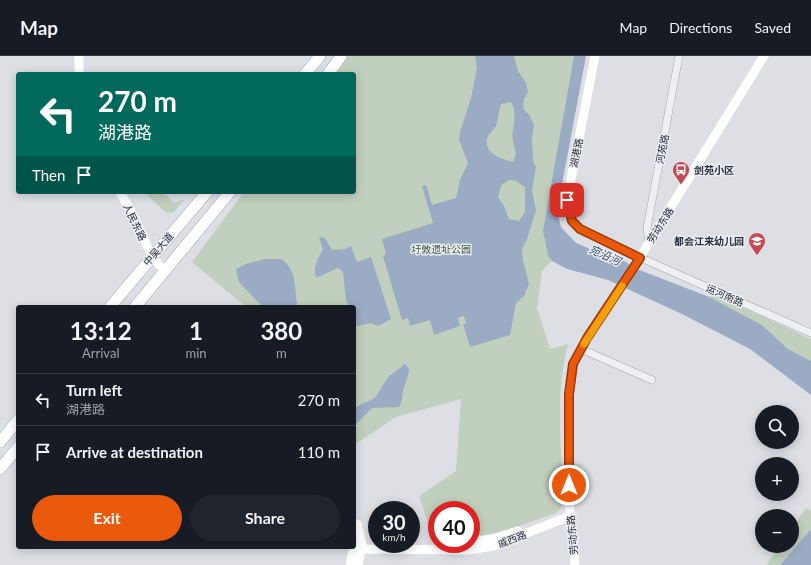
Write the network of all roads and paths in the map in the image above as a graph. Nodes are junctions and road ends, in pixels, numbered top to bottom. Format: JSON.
{"nodes":[{"id":1,"x":79,"y":56,"type":"edge"},
{"id":2,"x":320,"y":56,"type":"edge"},
{"id":3,"x":341,"y":56,"type":"edge"},
{"id":4,"x":595,"y":56,"type":"edge"},
{"id":5,"x":679,"y":56,"type":"edge"},
{"id":6,"x":764,"y":56,"type":"edge"},
{"id":7,"x":79,"y":72,"type":"edge"},
{"id":8,"x":308,"y":72,"type":"edge"},
{"id":9,"x":329,"y":72,"type":"edge"},
{"id":10,"x":121,"y":194,"type":"edge"},
{"id":11,"x":205,"y":194,"type":"edge"},
{"id":12,"x":228,"y":194,"type":"edge"},
{"id":13,"x":649,"y":243,"type":"junction"},
{"id":14,"x":152,"y":257,"type":"junction"},
{"id":15,"x":637,"y":261,"type":"junction"},
{"id":16,"x":165,"y":271,"type":"junction"},
{"id":17,"x":112,"y":305,"type":"edge"},
{"id":18,"x":137,"y":305,"type":"edge"},
{"id":19,"x":811,"y":333,"type":"edge"},
{"id":20,"x":581,"y":349,"type":"junction"},
{"id":21,"x":652,"y":380,"type":"dead end"},
{"id":22,"x":16,"y":422,"type":"edge"},
{"id":23,"x":0,"y":442,"type":"edge"},
{"id":24,"x":16,"y":449,"type":"edge"},
{"id":25,"x":0,"y":469,"type":"edge"},
{"id":26,"x":570,"y":513,"type":"junction"},
{"id":27,"x":357,"y":524,"type":"dead end"},
{"id":28,"x":480,"y":541,"type":"edge"},
{"id":29,"x":368,"y":545,"type":"edge"},
{"id":30,"x":358,"y":548,"type":"edge"},
{"id":31,"x":350,"y":565,"type":"edge"},
{"id":32,"x":358,"y":565,"type":"edge"},
{"id":33,"x":575,"y":565,"type":"edge"}],
"edges":[{"from":1,"to":7,"type":"street"},
{"from":2,"to":8,"type":"main road"},
{"from":3,"to":9,"type":"main road"},
{"from":4,"to":15,"type":"street","name":"湖港路"},
{"from":5,"to":13,"type":"street","name":"河苑路"},
{"from":6,"to":13,"type":"street","name":"劳动东路"},
{"from":10,"to":14,"type":"street","name":"人民东路"},
{"from":11,"to":14,"type":"main road","name":"中吴大道"},
{"from":12,"to":16,"type":"main road","name":"中吴大道"},
{"from":13,"to":15,"type":"street","name":"劳动东路"},
{"from":14,"to":16,"type":"street","name":"人民东路"},
{"from":14,"to":17,"type":"main road","name":"中吴大道"},
{"from":15,"to":19,"type":"street","name":"运河南路"},
{"from":15,"to":20,"type":"street","name":"劳动东路"},
{"from":16,"to":18,"type":"main road","name":"中吴大道"},
{"from":20,"to":21,"type":"street"},
{"from":20,"to":26,"type":"street","name":"劳动东路"},
{"from":22,"to":23,"type":"main road"},
{"from":24,"to":25,"type":"main road"},
{"from":26,"to":28,"type":"street","name":"戚西路"},
{"from":26,"to":30,"type":"street","name":"戚西路"},
{"from":26,"to":33,"type":"street","name":"劳动东路"},
{"from":27,"to":30,"type":"street"},
{"from":29,"to":30,"type":"street"},
{"from":30,"to":31,"type":"street"},
{"from":30,"to":32,"type":"street"}]}
